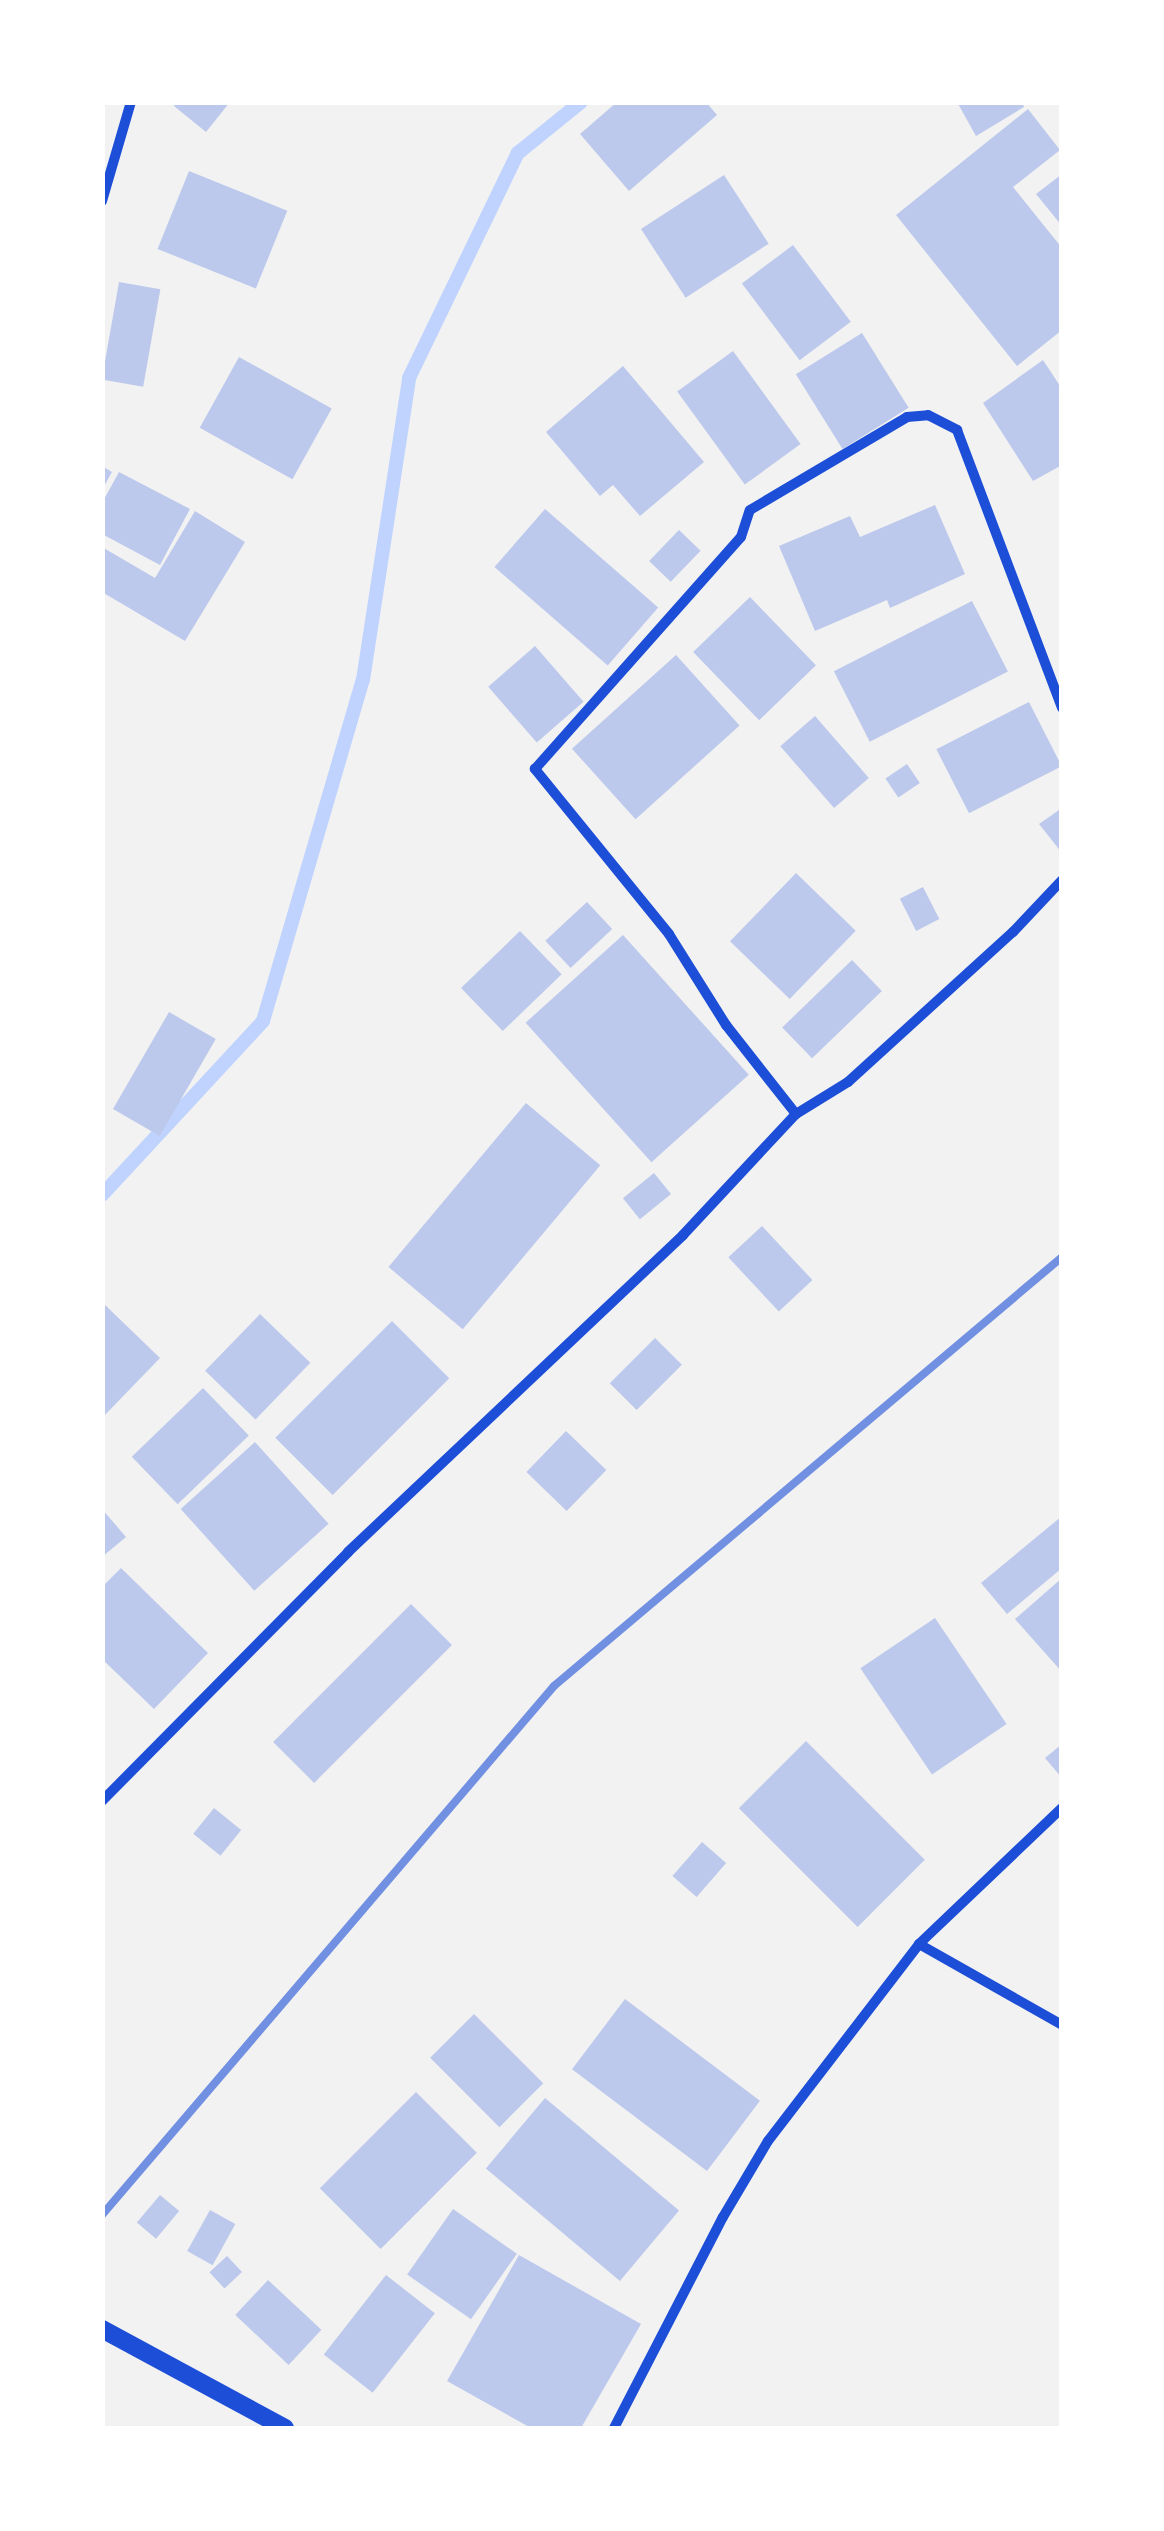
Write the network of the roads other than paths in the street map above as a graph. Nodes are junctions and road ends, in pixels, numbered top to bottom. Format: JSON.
{"nodes":[{"id":1,"x":117,"y":102,"type":"edge"},
{"id":2,"x":131,"y":105,"type":"edge"},
{"id":3,"x":102,"y":201,"type":"edge"},
{"id":4,"x":1062,"y":708,"type":"edge"},
{"id":5,"x":1062,"y":880,"type":"edge"},
{"id":6,"x":796,"y":1114,"type":"junction"},
{"id":7,"x":102,"y":1801,"type":"edge"},
{"id":8,"x":1062,"y":1808,"type":"edge"},
{"id":9,"x":919,"y":1944,"type":"junction"},
{"id":10,"x":1062,"y":2025,"type":"edge"},
{"id":11,"x":102,"y":2330,"type":"edge"},
{"id":12,"x":286,"y":2428,"type":"edge"},
{"id":13,"x":614,"y":2428,"type":"edge"}],
"edges":[{"from":1,"to":2,"type":"street"},
{"from":2,"to":3,"type":"street"},
{"from":4,"to":6,"type":"street"},
{"from":5,"to":6,"type":"street"},
{"from":6,"to":7,"type":"street"},
{"from":8,"to":9,"type":"street"},
{"from":9,"to":10,"type":"street"},
{"from":9,"to":13,"type":"street"},
{"from":11,"to":12,"type":"street"}]}
